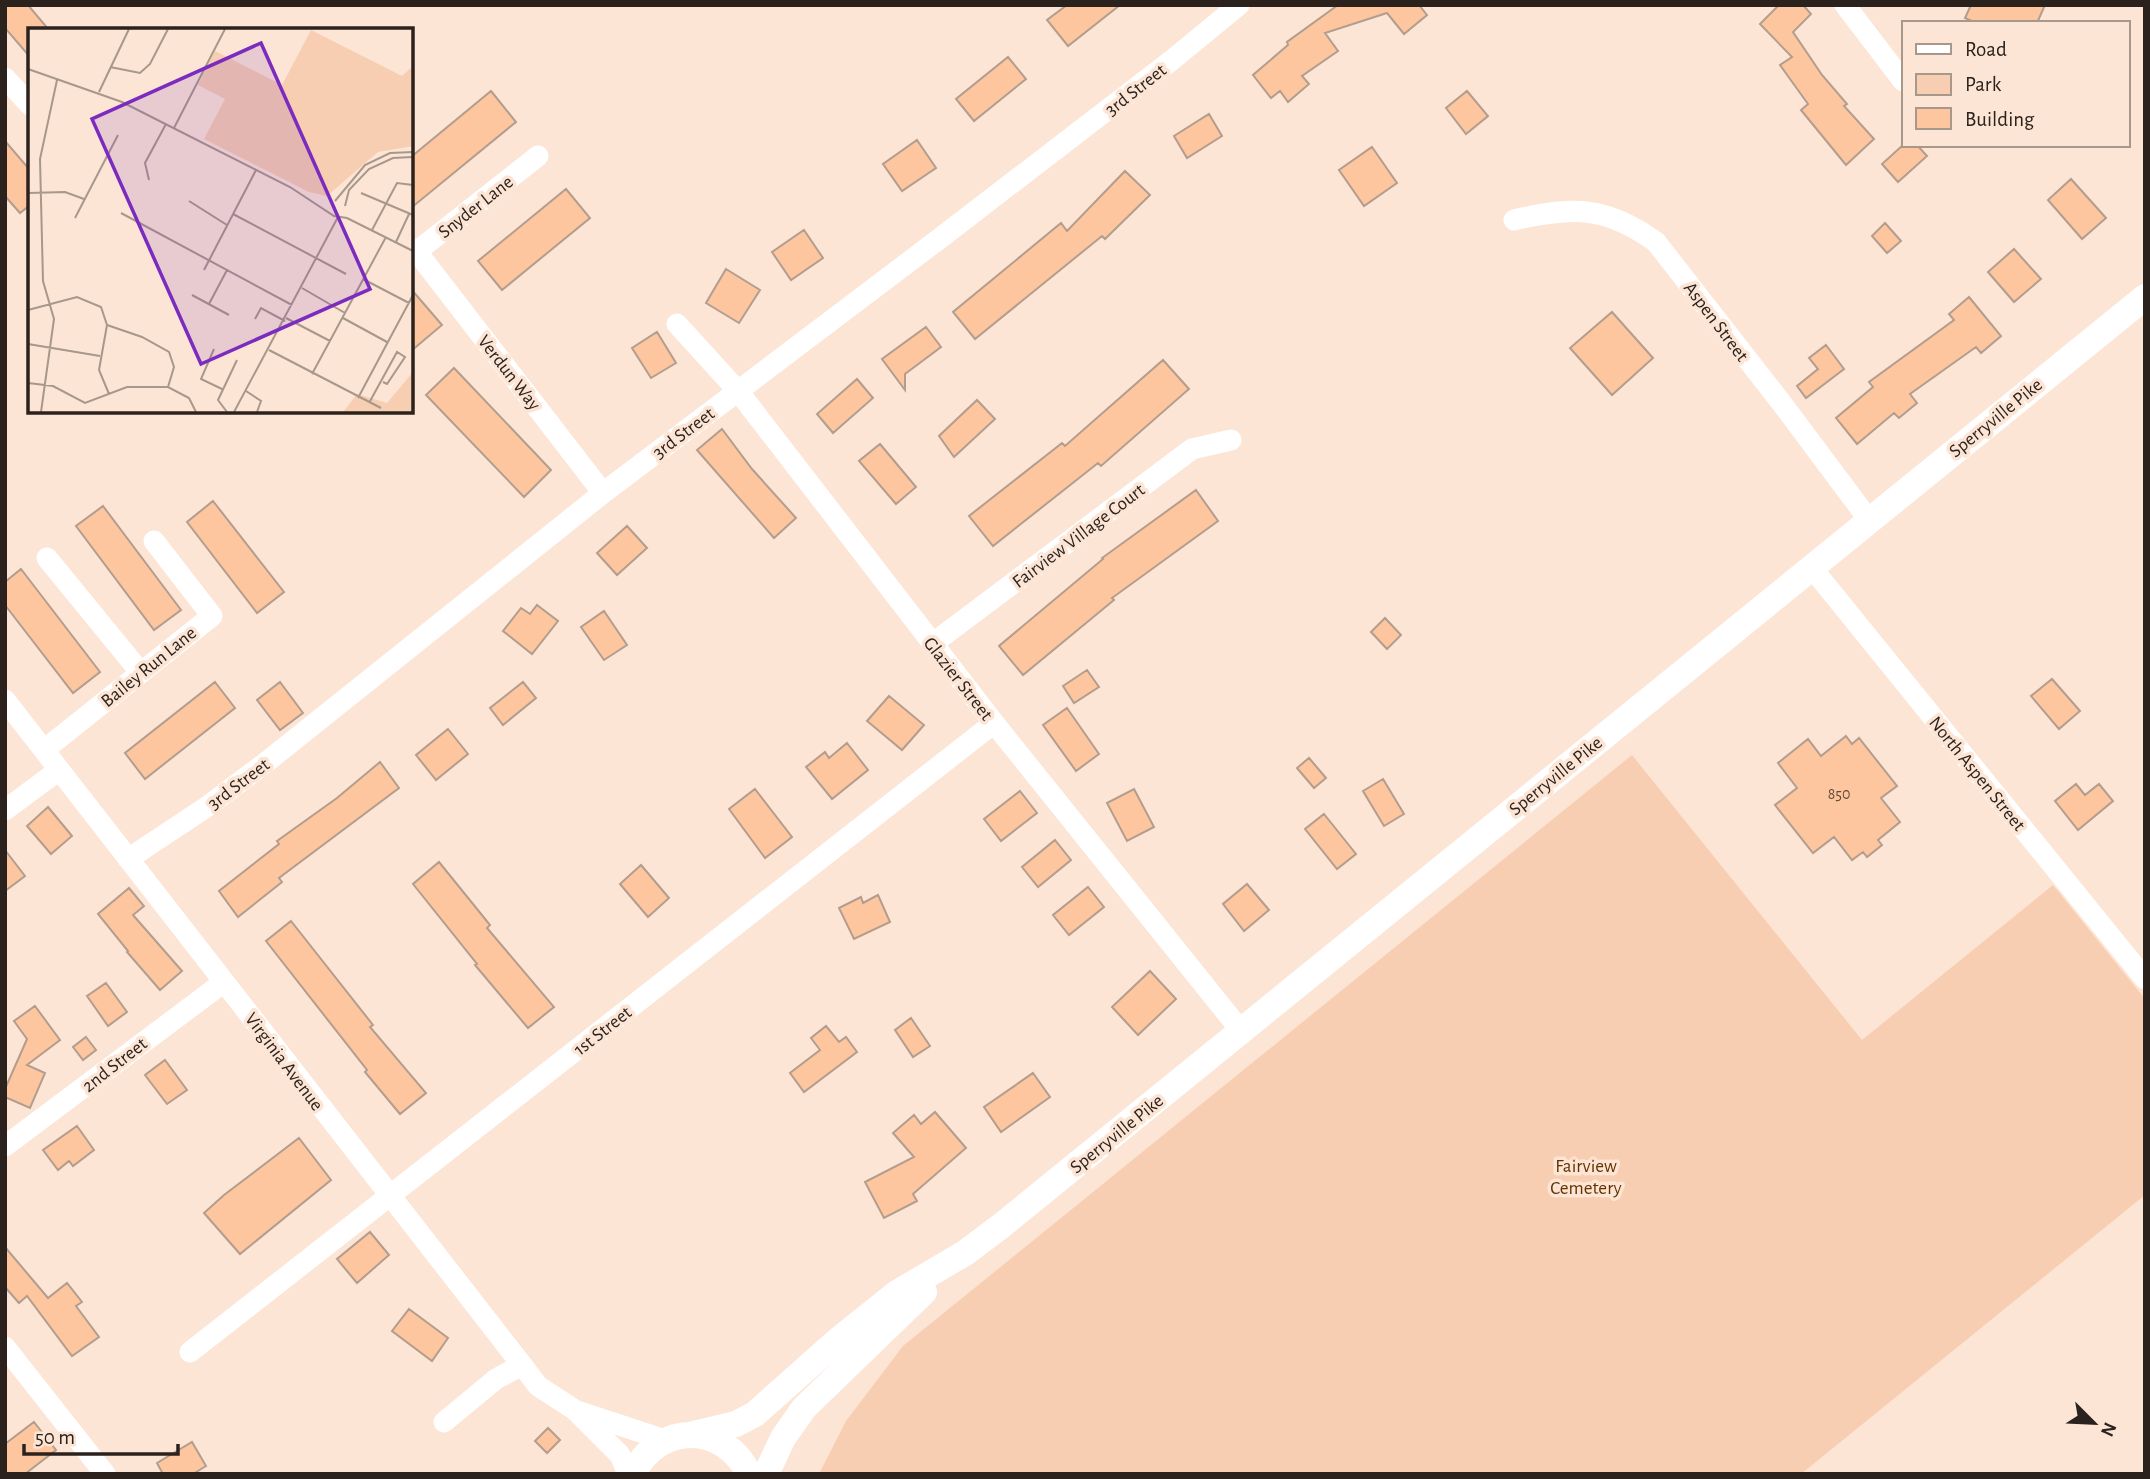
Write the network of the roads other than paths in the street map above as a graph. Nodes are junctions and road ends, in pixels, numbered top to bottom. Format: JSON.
{"nodes":[{"id":1,"x":1239,"y":5,"type":"edge"},
{"id":2,"x":1845,"y":5,"type":"edge"},
{"id":3,"x":5,"y":78,"type":"edge"},
{"id":4,"x":1902,"y":81,"type":"edge"},
{"id":5,"x":28,"y":103,"type":"edge"},
{"id":6,"x":538,"y":156,"type":"dead end"},
{"id":7,"x":1514,"y":220,"type":"dead end"},
{"id":8,"x":414,"y":254,"type":"edge"},
{"id":9,"x":2145,"y":297,"type":"edge"},
{"id":10,"x":677,"y":324,"type":"dead end"},
{"id":11,"x":738,"y":391,"type":"junction"},
{"id":12,"x":1231,"y":440,"type":"dead end"},
{"id":13,"x":603,"y":492,"type":"junction"},
{"id":14,"x":1869,"y":520,"type":"junction"},
{"id":15,"x":154,"y":541,"type":"dead end"},
{"id":16,"x":47,"y":558,"type":"dead end"},
{"id":17,"x":1812,"y":568,"type":"junction"},
{"id":18,"x":932,"y":644,"type":"junction"},
{"id":19,"x":141,"y":673,"type":"junction"},
{"id":20,"x":5,"y":700,"type":"edge"},
{"id":21,"x":994,"y":723,"type":"junction"},
{"id":22,"x":44,"y":750,"type":"junction"},
{"id":23,"x":59,"y":770,"type":"junction"},
{"id":24,"x":5,"y":810,"type":"edge"},
{"id":25,"x":128,"y":859,"type":"junction"},
{"id":26,"x":2145,"y":979,"type":"edge"},
{"id":27,"x":224,"y":982,"type":"junction"},
{"id":28,"x":1242,"y":1032,"type":"junction"},
{"id":29,"x":5,"y":1146,"type":"edge"},
{"id":30,"x":389,"y":1196,"type":"junction"},
{"id":31,"x":965,"y":1253,"type":"junction"},
{"id":32,"x":5,"y":1346,"type":"edge"},
{"id":33,"x":190,"y":1352,"type":"dead end"},
{"id":34,"x":522,"y":1365,"type":"junction"},
{"id":35,"x":575,"y":1410,"type":"junction"},
{"id":36,"x":444,"y":1422,"type":"dead end"},
{"id":37,"x":694,"y":1434,"type":"junction"},
{"id":38,"x":665,"y":1440,"type":"junction"},
{"id":39,"x":93,"y":1470,"type":"edge"},
{"id":40,"x":631,"y":1474,"type":"edge"},
{"id":41,"x":749,"y":1474,"type":"edge"},
{"id":42,"x":765,"y":1474,"type":"edge"}],
"edges":[{"from":1,"to":11,"type":"street","name":"3rd Street"},
{"from":2,"to":4,"type":"street"},
{"from":3,"to":5,"type":"street"},
{"from":6,"to":8,"type":"street","name":"Snyder Lane"},
{"from":7,"to":14,"type":"street","name":"Aspen Street"},
{"from":8,"to":13,"type":"street","name":"Verdun Way"},
{"from":9,"to":14,"type":"main road","name":"Sperryville Pike"},
{"from":10,"to":11,"type":"street","name":"Glazier Street"},
{"from":11,"to":13,"type":"street","name":"3rd Street"},
{"from":11,"to":18,"type":"street","name":"Glazier Street"},
{"from":12,"to":18,"type":"street","name":"Fairview Village Court"},
{"from":13,"to":25,"type":"street","name":"3rd Street"},
{"from":14,"to":17,"type":"main road","name":"Sperryville Pike"},
{"from":15,"to":19,"type":"street","name":"Bailey Run Lane"},
{"from":16,"to":19,"type":"street"},
{"from":17,"to":26,"type":"street","name":"North Aspen Street"},
{"from":17,"to":28,"type":"main road","name":"Sperryville Pike"},
{"from":18,"to":21,"type":"street","name":"Glazier Street"},
{"from":19,"to":22,"type":"street","name":"Bailey Run Lane"},
{"from":20,"to":22,"type":"street","name":"Virginia Avenue"},
{"from":21,"to":28,"type":"street","name":"Glazier Street"},
{"from":21,"to":30,"type":"street","name":"1st Street"},
{"from":22,"to":23,"type":"street","name":"Virginia Avenue"},
{"from":23,"to":24,"type":"street"},
{"from":23,"to":25,"type":"street","name":"Virginia Avenue"},
{"from":25,"to":27,"type":"street","name":"Virginia Avenue"},
{"from":27,"to":29,"type":"street","name":"2nd Street"},
{"from":27,"to":30,"type":"street","name":"Virginia Avenue"},
{"from":28,"to":31,"type":"main road","name":"Sperryville Pike"},
{"from":30,"to":33,"type":"street","name":"1st Street"},
{"from":30,"to":34,"type":"street","name":"Virginia Avenue"},
{"from":31,"to":37,"type":"main road","name":"Sperryville Pike"},
{"from":31,"to":42,"type":"main road","name":"Sperryville Pike"},
{"from":32,"to":39,"type":"street"},
{"from":34,"to":35,"type":"street","name":"Virginia Avenue"},
{"from":34,"to":36,"type":"street"},
{"from":35,"to":38,"type":"street","name":"Virginia Avenue"},
{"from":35,"to":40,"type":"street","name":"Virginia Avenue"},
{"from":37,"to":38,"type":"main road","name":"Sperryville Pike"},
{"from":37,"to":41,"type":"main road"},
{"from":38,"to":40,"type":"main road"}]}
